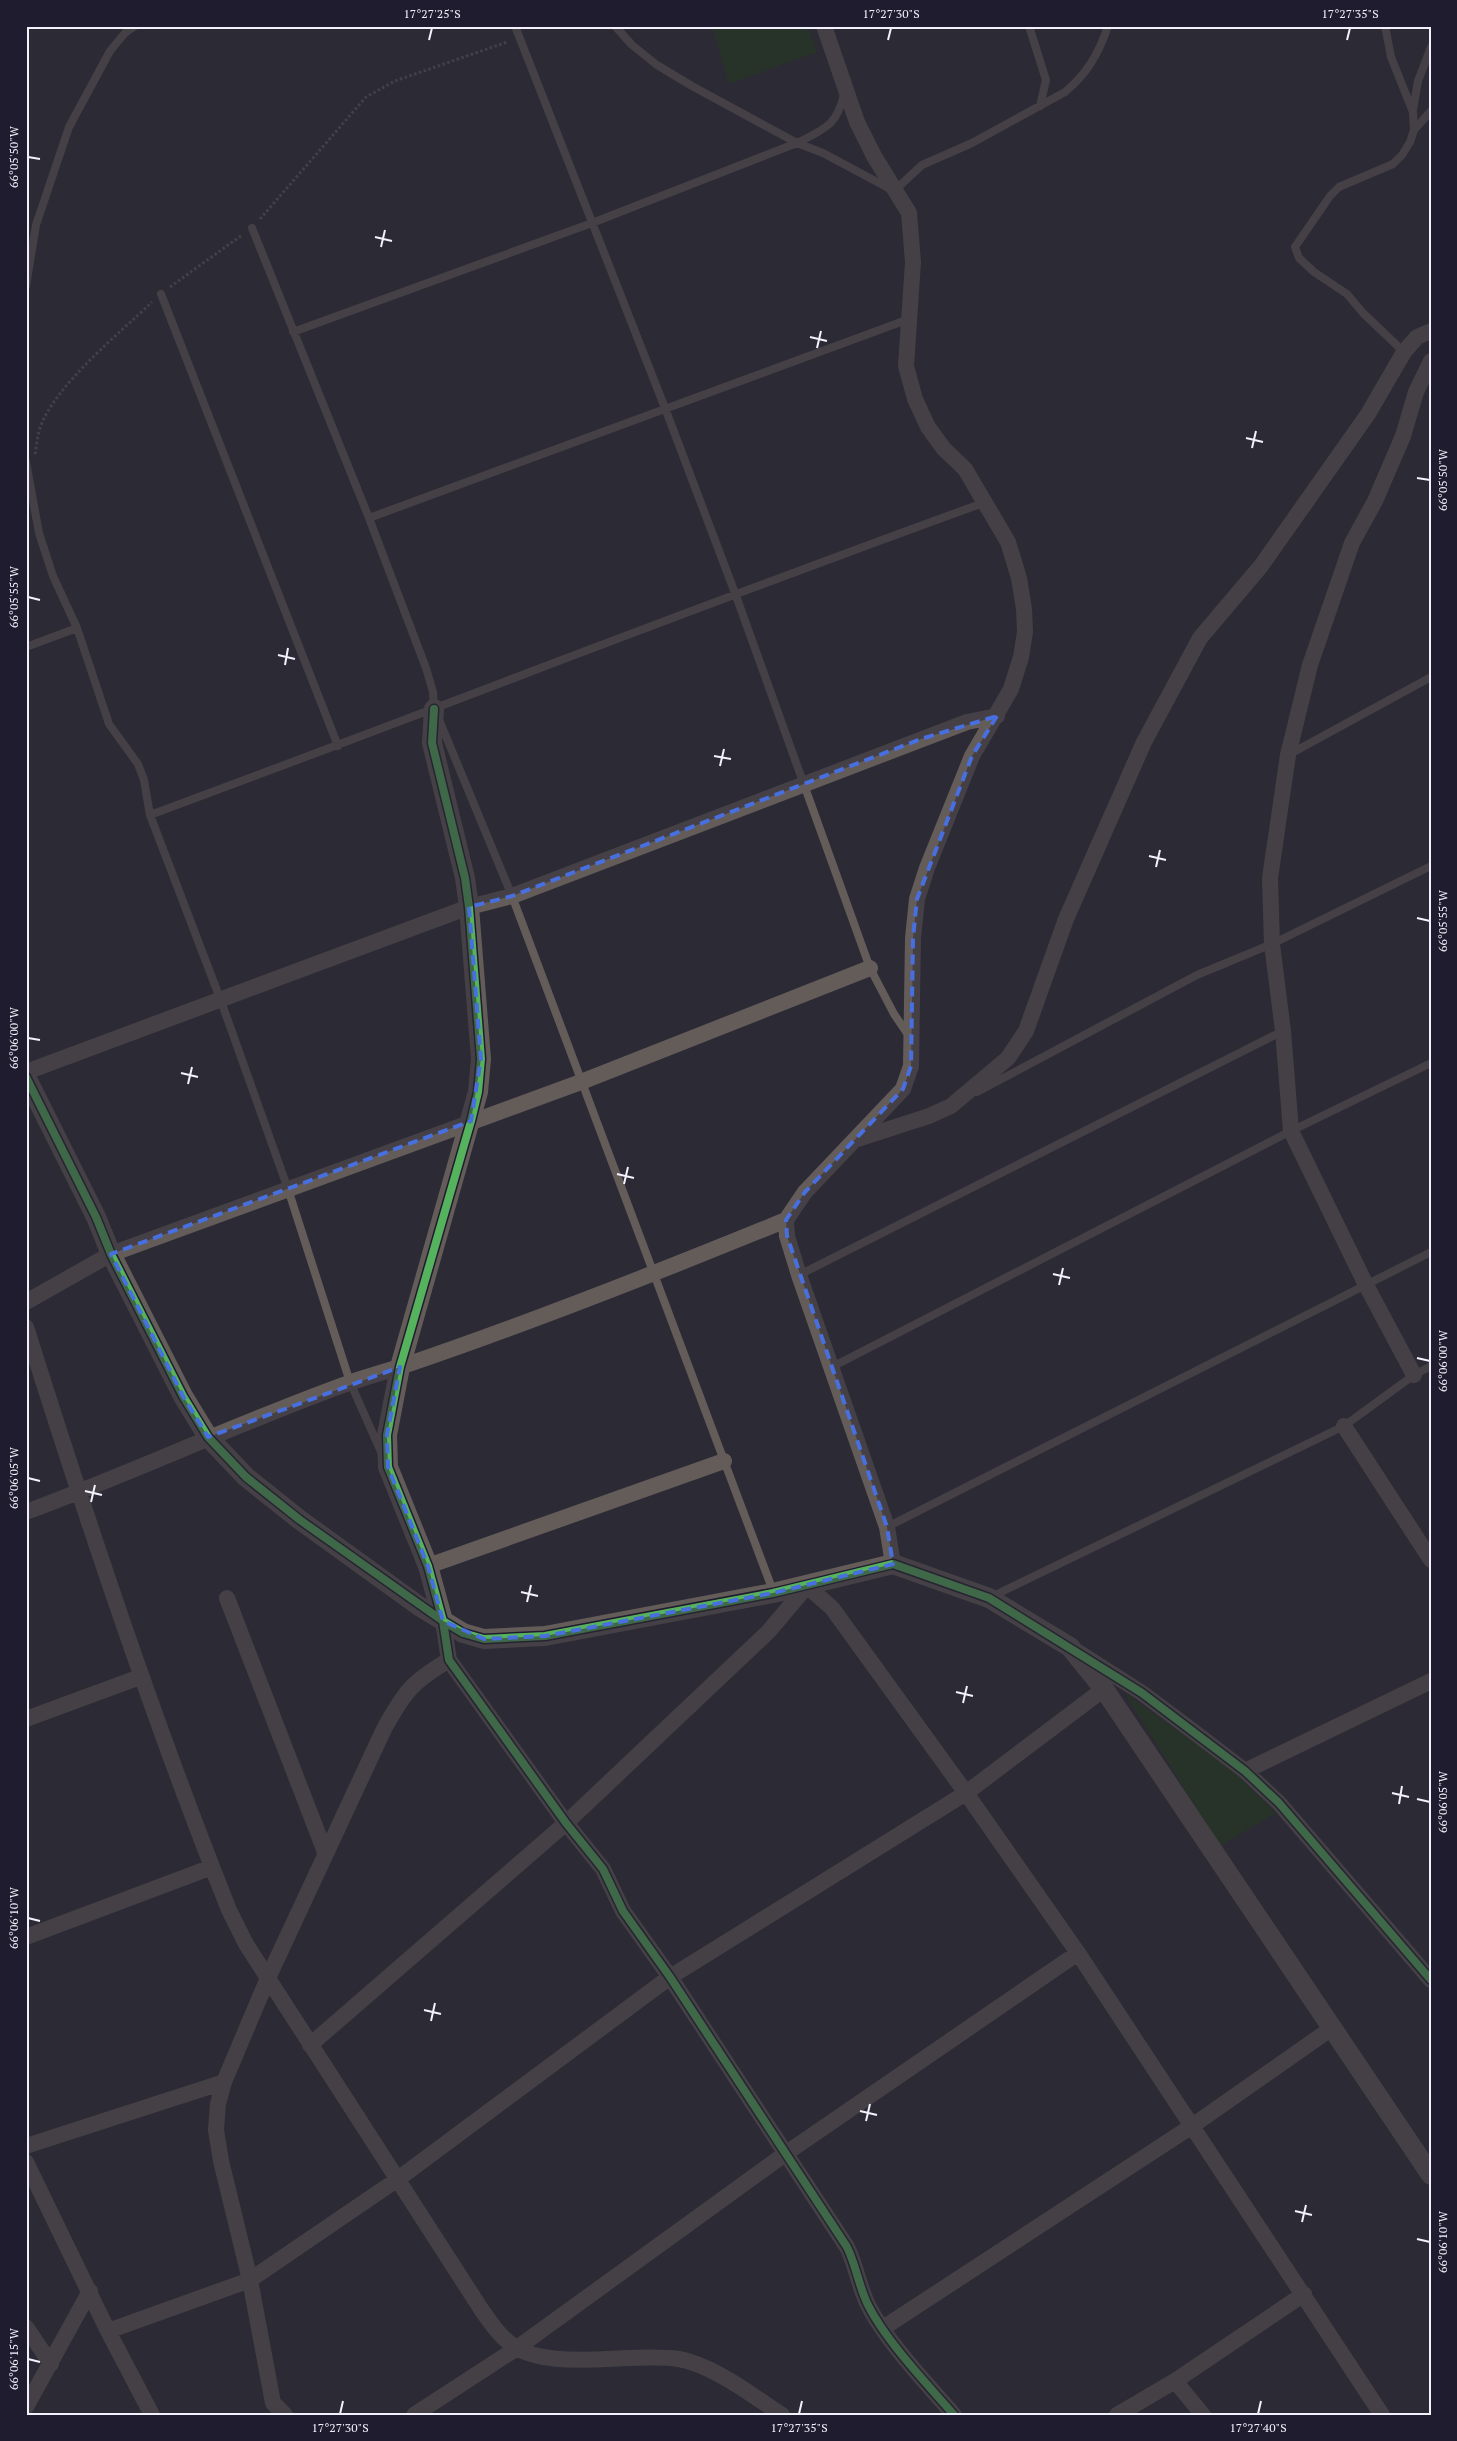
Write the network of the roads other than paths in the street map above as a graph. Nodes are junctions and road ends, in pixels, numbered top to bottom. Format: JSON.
{"nodes":[{"id":1,"x":135,"y":26,"type":"edge"},
{"id":2,"x":515,"y":26,"type":"edge"},
{"id":3,"x":615,"y":26,"type":"edge"},
{"id":4,"x":824,"y":26,"type":"edge"},
{"id":5,"x":1029,"y":26,"type":"edge"},
{"id":6,"x":1108,"y":26,"type":"edge"},
{"id":7,"x":1385,"y":26,"type":"edge"},
{"id":8,"x":1431,"y":47,"type":"edge"},
{"id":9,"x":845,"y":89,"type":"junction"},
{"id":10,"x":1040,"y":106,"type":"junction"},
{"id":11,"x":1431,"y":111,"type":"edge"},
{"id":12,"x":1413,"y":112,"type":"junction"},
{"id":13,"x":1414,"y":130,"type":"junction"},
{"id":14,"x":797,"y":143,"type":"junction"},
{"id":15,"x":894,"y":191,"type":"junction"},
{"id":16,"x":592,"y":222,"type":"junction"},
{"id":17,"x":252,"y":228,"type":"dead end"},
{"id":18,"x":26,"y":286,"type":"edge"},
{"id":19,"x":161,"y":294,"type":"dead end"},
{"id":20,"x":909,"y":319,"type":"junction"},
{"id":21,"x":293,"y":332,"type":"junction"},
{"id":22,"x":1431,"y":332,"type":"edge"},
{"id":23,"x":1404,"y":352,"type":"junction"},
{"id":24,"x":1431,"y":361,"type":"edge"},
{"id":25,"x":665,"y":408,"type":"junction"},
{"id":26,"x":26,"y":462,"type":"edge"},
{"id":27,"x":986,"y":502,"type":"junction"},
{"id":28,"x":369,"y":518,"type":"junction"},
{"id":29,"x":735,"y":593,"type":"junction"},
{"id":30,"x":77,"y":628,"type":"junction"},
{"id":31,"x":26,"y":647,"type":"edge"},
{"id":32,"x":1431,"y":677,"type":"edge"},
{"id":33,"x":434,"y":709,"type":"junction"},
{"id":34,"x":997,"y":716,"type":"junction"},
{"id":35,"x":338,"y":746,"type":"junction"},
{"id":36,"x":1288,"y":755,"type":"junction"},
{"id":37,"x":805,"y":784,"type":"junction"},
{"id":38,"x":150,"y":815,"type":"junction"},
{"id":39,"x":1431,"y":866,"type":"edge"},
{"id":40,"x":512,"y":896,"type":"junction"},
{"id":41,"x":469,"y":907,"type":"junction"},
{"id":42,"x":1272,"y":944,"type":"junction"},
{"id":43,"x":870,"y":968,"type":"junction"},
{"id":44,"x":221,"y":1001,"type":"junction"},
{"id":45,"x":1283,"y":1031,"type":"junction"},
{"id":46,"x":913,"y":1042,"type":"junction"},
{"id":47,"x":1431,"y":1063,"type":"edge"},
{"id":48,"x":26,"y":1072,"type":"edge"},
{"id":49,"x":26,"y":1077,"type":"edge"},
{"id":50,"x":582,"y":1082,"type":"junction"},
{"id":51,"x":951,"y":1106,"type":"junction"},
{"id":52,"x":471,"y":1121,"type":"junction"},
{"id":53,"x":1291,"y":1132,"type":"junction"},
{"id":54,"x":855,"y":1140,"type":"junction"},
{"id":55,"x":288,"y":1189,"type":"junction"},
{"id":56,"x":786,"y":1220,"type":"junction"},
{"id":57,"x":1431,"y":1252,"type":"edge"},
{"id":58,"x":111,"y":1254,"type":"junction"},
{"id":59,"x":654,"y":1274,"type":"junction"},
{"id":60,"x":799,"y":1275,"type":"junction"},
{"id":61,"x":1366,"y":1285,"type":"junction"},
{"id":62,"x":26,"y":1302,"type":"edge"},
{"id":63,"x":26,"y":1327,"type":"edge"},
{"id":64,"x":1431,"y":1366,"type":"edge"},
{"id":65,"x":400,"y":1367,"type":"junction"},
{"id":66,"x":830,"y":1368,"type":"junction"},
{"id":67,"x":1414,"y":1375,"type":"junction"},
{"id":68,"x":350,"y":1382,"type":"junction"},
{"id":69,"x":1344,"y":1426,"type":"junction"},
{"id":70,"x":208,"y":1437,"type":"junction"},
{"id":71,"x":724,"y":1461,"type":"junction"},
{"id":72,"x":388,"y":1467,"type":"junction"},
{"id":73,"x":78,"y":1493,"type":"junction"},
{"id":74,"x":26,"y":1512,"type":"edge"},
{"id":75,"x":887,"y":1526,"type":"junction"},
{"id":76,"x":1431,"y":1560,"type":"edge"},
{"id":77,"x":893,"y":1564,"type":"junction"},
{"id":78,"x":428,"y":1566,"type":"junction"},
{"id":79,"x":807,"y":1586,"type":"junction"},
{"id":80,"x":773,"y":1593,"type":"junction"},
{"id":81,"x":227,"y":1598,"type":"dead end"},
{"id":82,"x":989,"y":1598,"type":"junction"},
{"id":83,"x":443,"y":1622,"type":"junction"},
{"id":84,"x":1070,"y":1647,"type":"junction"},
{"id":85,"x":449,"y":1660,"type":"junction"},
{"id":86,"x":140,"y":1677,"type":"junction"},
{"id":87,"x":1431,"y":1681,"type":"edge"},
{"id":88,"x":1104,"y":1690,"type":"junction"},
{"id":89,"x":26,"y":1719,"type":"edge"},
{"id":90,"x":1245,"y":1771,"type":"junction"},
{"id":91,"x":966,"y":1793,"type":"junction"},
{"id":92,"x":566,"y":1823,"type":"junction"},
{"id":93,"x":325,"y":1852,"type":"junction"},
{"id":94,"x":212,"y":1867,"type":"junction"},
{"id":95,"x":26,"y":1937,"type":"edge"},
{"id":96,"x":1078,"y":1953,"type":"junction"},
{"id":97,"x":268,"y":1978,"type":"junction"},
{"id":98,"x":670,"y":1978,"type":"junction"},
{"id":99,"x":1431,"y":1980,"type":"edge"},
{"id":100,"x":1332,"y":2028,"type":"junction"},
{"id":101,"x":310,"y":2045,"type":"junction"},
{"id":102,"x":224,"y":2082,"type":"junction"},
{"id":103,"x":1192,"y":2126,"type":"junction"},
{"id":104,"x":26,"y":2146,"type":"edge"},
{"id":105,"x":785,"y":2154,"type":"junction"},
{"id":106,"x":26,"y":2162,"type":"edge"},
{"id":107,"x":1431,"y":2175,"type":"edge"},
{"id":108,"x":398,"y":2179,"type":"junction"},
{"id":109,"x":250,"y":2280,"type":"junction"},
{"id":110,"x":90,"y":2291,"type":"junction"},
{"id":111,"x":1304,"y":2294,"type":"junction"},
{"id":112,"x":26,"y":2328,"type":"edge"},
{"id":113,"x":883,"y":2328,"type":"junction"},
{"id":114,"x":108,"y":2331,"type":"junction"},
{"id":115,"x":517,"y":2348,"type":"junction"},
{"id":116,"x":51,"y":2364,"type":"junction"},
{"id":117,"x":1175,"y":2381,"type":"junction"},
{"id":118,"x":26,"y":2407,"type":"edge"},
{"id":119,"x":152,"y":2415,"type":"edge"},
{"id":120,"x":285,"y":2415,"type":"edge"},
{"id":121,"x":414,"y":2415,"type":"edge"},
{"id":122,"x":782,"y":2415,"type":"edge"},
{"id":123,"x":954,"y":2415,"type":"edge"},
{"id":124,"x":1117,"y":2415,"type":"edge"},
{"id":125,"x":1203,"y":2415,"type":"edge"},
{"id":126,"x":1382,"y":2415,"type":"edge"}],
"edges":[{"from":1,"to":18,"type":"lane"},
{"from":2,"to":16,"type":"lane"},
{"from":3,"to":14,"type":"lane"},
{"from":4,"to":9,"type":"street"},
{"from":5,"to":10,"type":"lane"},
{"from":6,"to":10,"type":"lane"},
{"from":7,"to":12,"type":"lane"},
{"from":8,"to":12,"type":"lane"},
{"from":9,"to":14,"type":"lane"},
{"from":9,"to":15,"type":"street"},
{"from":10,"to":15,"type":"lane"},
{"from":11,"to":13,"type":"lane"},
{"from":12,"to":13,"type":"lane"},
{"from":13,"to":23,"type":"lane"},
{"from":14,"to":15,"type":"lane"},
{"from":14,"to":16,"type":"lane"},
{"from":15,"to":20,"type":"street"},
{"from":16,"to":21,"type":"lane"},
{"from":16,"to":25,"type":"lane"},
{"from":17,"to":21,"type":"lane"},
{"from":19,"to":35,"type":"lane"},
{"from":20,"to":25,"type":"lane"},
{"from":20,"to":27,"type":"street"},
{"from":21,"to":28,"type":"lane"},
{"from":22,"to":23,"type":"street"},
{"from":23,"to":51,"type":"street"},
{"from":24,"to":36,"type":"street"},
{"from":25,"to":28,"type":"lane"},
{"from":25,"to":29,"type":"lane"},
{"from":26,"to":30,"type":"lane"},
{"from":27,"to":29,"type":"lane"},
{"from":27,"to":34,"type":"street"},
{"from":28,"to":33,"type":"lane"},
{"from":29,"to":33,"type":"lane"},
{"from":29,"to":37,"type":"lane"},
{"from":30,"to":31,"type":"lane"},
{"from":30,"to":38,"type":"lane"},
{"from":32,"to":36,"type":"lane"},
{"from":33,"to":35,"type":"lane"},
{"from":33,"to":40,"type":"lane"},
{"from":33,"to":41,"type":"street"},
{"from":34,"to":37,"type":"street"},
{"from":34,"to":46,"type":"street"},
{"from":35,"to":38,"type":"lane"},
{"from":36,"to":42,"type":"street"},
{"from":37,"to":40,"type":"street"},
{"from":37,"to":43,"type":"lane"},
{"from":38,"to":44,"type":"lane"},
{"from":39,"to":42,"type":"lane"},
{"from":40,"to":41,"type":"street"},
{"from":40,"to":50,"type":"lane"},
{"from":41,"to":44,"type":"street"},
{"from":41,"to":52,"type":"street"},
{"from":42,"to":45,"type":"street"},
{"from":42,"to":51,"type":"lane"},
{"from":43,"to":46,"type":"lane"},
{"from":43,"to":50,"type":"street"},
{"from":44,"to":48,"type":"street"},
{"from":44,"to":55,"type":"lane"},
{"from":45,"to":53,"type":"street"},
{"from":45,"to":60,"type":"lane"},
{"from":46,"to":54,"type":"street"},
{"from":47,"to":53,"type":"lane"},
{"from":49,"to":58,"type":"street"},
{"from":50,"to":52,"type":"street"},
{"from":50,"to":59,"type":"lane"},
{"from":51,"to":54,"type":"street"},
{"from":52,"to":55,"type":"street"},
{"from":52,"to":65,"type":"street"},
{"from":53,"to":61,"type":"street"},
{"from":53,"to":66,"type":"lane"},
{"from":54,"to":56,"type":"street"},
{"from":55,"to":58,"type":"street"},
{"from":55,"to":68,"type":"lane"},
{"from":56,"to":59,"type":"street"},
{"from":56,"to":60,"type":"street"},
{"from":57,"to":61,"type":"lane"},
{"from":58,"to":62,"type":"street"},
{"from":58,"to":70,"type":"street"},
{"from":59,"to":65,"type":"street"},
{"from":59,"to":71,"type":"lane"},
{"from":60,"to":66,"type":"street"},
{"from":61,"to":67,"type":"street"},
{"from":61,"to":75,"type":"lane"},
{"from":63,"to":73,"type":"street"},
{"from":64,"to":67,"type":"lane"},
{"from":65,"to":68,"type":"street"},
{"from":65,"to":72,"type":"street"},
{"from":66,"to":75,"type":"street"},
{"from":67,"to":69,"type":"lane"},
{"from":68,"to":70,"type":"street"},
{"from":68,"to":72,"type":"lane"},
{"from":69,"to":76,"type":"street"},
{"from":69,"to":82,"type":"lane"},
{"from":70,"to":73,"type":"street"},
{"from":70,"to":83,"type":"street"},
{"from":71,"to":78,"type":"street"},
{"from":71,"to":80,"type":"lane"},
{"from":72,"to":78,"type":"street"},
{"from":73,"to":74,"type":"street"},
{"from":73,"to":86,"type":"street"},
{"from":75,"to":77,"type":"street"},
{"from":77,"to":79,"type":"street"},
{"from":77,"to":82,"type":"street"},
{"from":78,"to":83,"type":"street"},
{"from":79,"to":80,"type":"street"},
{"from":79,"to":91,"type":"street"},
{"from":79,"to":92,"type":"street"},
{"from":80,"to":83,"type":"street"},
{"from":81,"to":93,"type":"street"},
{"from":82,"to":84,"type":"street"},
{"from":83,"to":85,"type":"street"},
{"from":84,"to":88,"type":"street"},
{"from":84,"to":90,"type":"street"},
{"from":85,"to":92,"type":"street"},
{"from":85,"to":93,"type":"street"},
{"from":86,"to":89,"type":"street"},
{"from":86,"to":94,"type":"street"},
{"from":87,"to":90,"type":"street"},
{"from":88,"to":91,"type":"street"},
{"from":88,"to":100,"type":"street"},
{"from":90,"to":99,"type":"street"},
{"from":91,"to":96,"type":"street"},
{"from":91,"to":98,"type":"street"},
{"from":92,"to":98,"type":"street"},
{"from":92,"to":101,"type":"street"},
{"from":93,"to":97,"type":"street"},
{"from":94,"to":95,"type":"street"},
{"from":94,"to":97,"type":"street"},
{"from":96,"to":103,"type":"street"},
{"from":96,"to":105,"type":"street"},
{"from":97,"to":101,"type":"street"},
{"from":97,"to":102,"type":"street"},
{"from":98,"to":105,"type":"street"},
{"from":98,"to":108,"type":"street"},
{"from":100,"to":103,"type":"street"},
{"from":100,"to":107,"type":"street"},
{"from":101,"to":108,"type":"street"},
{"from":102,"to":104,"type":"street"},
{"from":102,"to":109,"type":"street"},
{"from":103,"to":111,"type":"street"},
{"from":103,"to":113,"type":"street"},
{"from":105,"to":113,"type":"street"},
{"from":105,"to":115,"type":"street"},
{"from":106,"to":110,"type":"street"},
{"from":108,"to":109,"type":"street"},
{"from":108,"to":115,"type":"street"},
{"from":109,"to":114,"type":"street"},
{"from":109,"to":120,"type":"street"},
{"from":110,"to":114,"type":"street"},
{"from":110,"to":116,"type":"street"},
{"from":111,"to":117,"type":"street"},
{"from":111,"to":126,"type":"street"},
{"from":112,"to":116,"type":"street"},
{"from":113,"to":123,"type":"street"},
{"from":114,"to":119,"type":"street"},
{"from":115,"to":121,"type":"street"},
{"from":115,"to":122,"type":"street"},
{"from":116,"to":118,"type":"street"},
{"from":117,"to":124,"type":"street"},
{"from":117,"to":125,"type":"street"}]}
